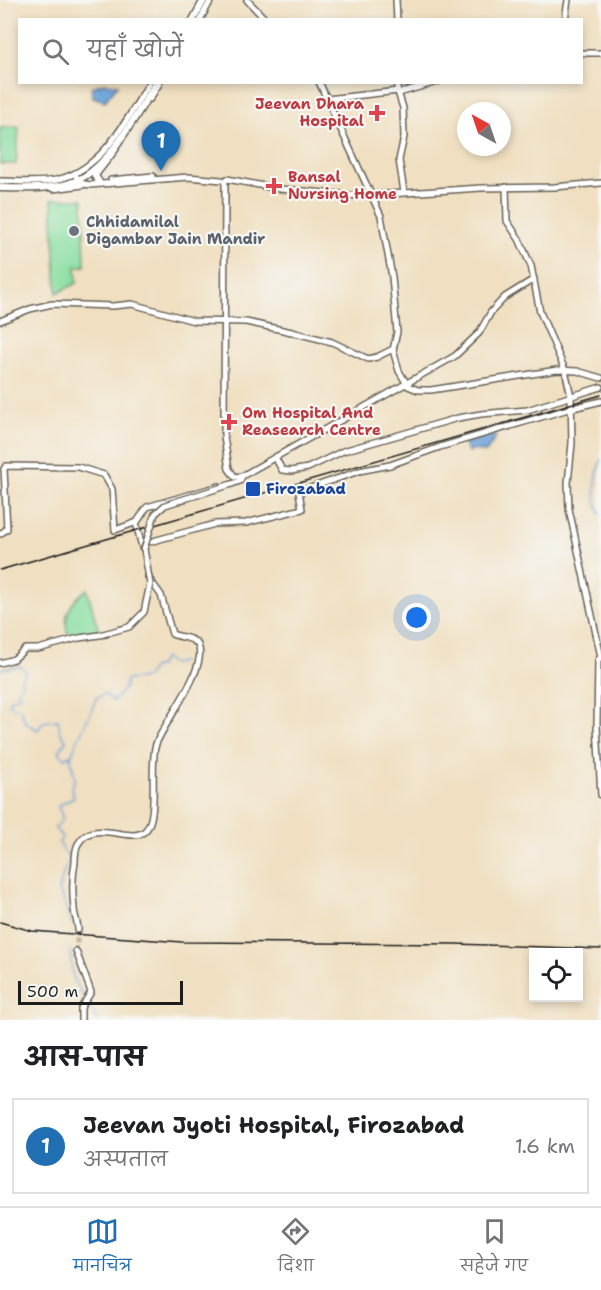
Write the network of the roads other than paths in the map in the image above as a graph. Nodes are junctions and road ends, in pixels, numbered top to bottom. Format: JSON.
{"nodes":[{"id":1,"x":206,"y":0,"type":"edge"},
{"id":2,"x":247,"y":0,"type":"edge"},
{"id":3,"x":396,"y":0,"type":"edge"},
{"id":4,"x":568,"y":0,"type":"edge"},
{"id":5,"x":196,"y":18,"type":"edge"},
{"id":6,"x":264,"y":18,"type":"edge"},
{"id":7,"x":397,"y":18,"type":"edge"},
{"id":8,"x":565,"y":18,"type":"edge"},
{"id":9,"x":601,"y":52,"type":"edge"},
{"id":10,"x":583,"y":53,"type":"edge"},
{"id":11,"x":154,"y":84,"type":"edge"},
{"id":12,"x":154,"y":84,"type":"edge"},
{"id":13,"x":320,"y":84,"type":"edge"},
{"id":14,"x":397,"y":84,"type":"edge"},
{"id":15,"x":429,"y":84,"type":"edge"},
{"id":16,"x":398,"y":92,"type":"junction"},
{"id":17,"x":327,"y":99,"type":"junction"},
{"id":18,"x":96,"y":176,"type":"junction"},
{"id":19,"x":79,"y":177,"type":"junction"},
{"id":20,"x":141,"y":179,"type":"junction"},
{"id":21,"x":224,"y":180,"type":"junction"},
{"id":22,"x":601,"y":183,"type":"edge"},
{"id":23,"x":0,"y":186,"type":"edge"},
{"id":24,"x":506,"y":187,"type":"junction"},
{"id":25,"x":404,"y":192,"type":"junction"},
{"id":26,"x":372,"y":196,"type":"junction"},
{"id":27,"x":534,"y":279,"type":"junction"},
{"id":28,"x":0,"y":321,"type":"edge"},
{"id":29,"x":223,"y":322,"type":"junction"},
{"id":30,"x":393,"y":349,"type":"junction"},
{"id":31,"x":565,"y":370,"type":"junction"},
{"id":32,"x":601,"y":378,"type":"edge"},
{"id":33,"x":406,"y":383,"type":"junction"},
{"id":34,"x":601,"y":387,"type":"edge"},
{"id":35,"x":571,"y":396,"type":"junction"},
{"id":36,"x":601,"y":401,"type":"edge"},
{"id":37,"x":572,"y":409,"type":"junction"},
{"id":38,"x":275,"y":457,"type":"junction"},
{"id":39,"x":242,"y":476,"type":"junction"},
{"id":40,"x":235,"y":477,"type":"junction"},
{"id":41,"x":136,"y":523,"type":"junction"},
{"id":42,"x":0,"y":534,"type":"edge"},
{"id":43,"x":142,"y":544,"type":"junction"},
{"id":44,"x":147,"y":576,"type":"junction"},
{"id":45,"x":101,"y":634,"type":"junction"},
{"id":46,"x":601,"y":657,"type":"edge"},
{"id":47,"x":0,"y":663,"type":"edge"},
{"id":48,"x":601,"y":795,"type":"edge"},
{"id":49,"x":78,"y":930,"type":"tunnel mouth"},
{"id":50,"x":76,"y":951,"type":"tunnel mouth"},
{"id":51,"x":81,"y":1020,"type":"edge"}],
"edges":[{"from":1,"to":5,"type":"main road"},
{"from":2,"to":6,"type":"street"},
{"from":3,"to":7,"type":"street"},
{"from":4,"to":8,"type":"street"},
{"from":9,"to":10,"type":"street"},
{"from":11,"to":18,"type":"main road"},
{"from":12,"to":19,"type":"main road"},
{"from":13,"to":17,"type":"street"},
{"from":14,"to":16,"type":"street"},
{"from":15,"to":16,"type":"street"},
{"from":16,"to":17,"type":"street"},
{"from":16,"to":25,"type":"street"},
{"from":17,"to":26,"type":"street"},
{"from":18,"to":19,"type":"main road"},
{"from":18,"to":19,"type":"street"},
{"from":18,"to":20,"type":"street"},
{"from":19,"to":20,"type":"street"},
{"from":19,"to":23,"type":"main road"},
{"from":20,"to":21,"type":"street"},
{"from":21,"to":26,"type":"street"},
{"from":21,"to":29,"type":"street"},
{"from":22,"to":24,"type":"street"},
{"from":24,"to":25,"type":"street"},
{"from":24,"to":27,"type":"street"},
{"from":25,"to":26,"type":"street"},
{"from":26,"to":30,"type":"street"},
{"from":27,"to":31,"type":"street"},
{"from":27,"to":33,"type":"street"},
{"from":28,"to":29,"type":"street"},
{"from":29,"to":30,"type":"street"},
{"from":29,"to":40,"type":"street"},
{"from":30,"to":33,"type":"street"},
{"from":31,"to":32,"type":"street"},
{"from":31,"to":33,"type":"street"},
{"from":31,"to":35,"type":"street"},
{"from":33,"to":38,"type":"street"},
{"from":34,"to":35,"type":"street"},
{"from":35,"to":37,"type":"street"},
{"from":35,"to":38,"type":"street"},
{"from":36,"to":37,"type":"street"},
{"from":37,"to":43,"type":"street"},
{"from":37,"to":46,"type":"street"},
{"from":38,"to":39,"type":"street"},
{"from":39,"to":40,"type":"street"},
{"from":39,"to":45,"type":"street","bridge":true},
{"from":40,"to":41,"type":"street"},
{"from":41,"to":42,"type":"street"},
{"from":41,"to":43,"type":"street"},
{"from":43,"to":44,"type":"street"},
{"from":44,"to":45,"type":"street"},
{"from":44,"to":49,"type":"street"},
{"from":45,"to":47,"type":"street"},
{"from":46,"to":48,"type":"street"},
{"from":50,"to":51,"type":"street"}]}
